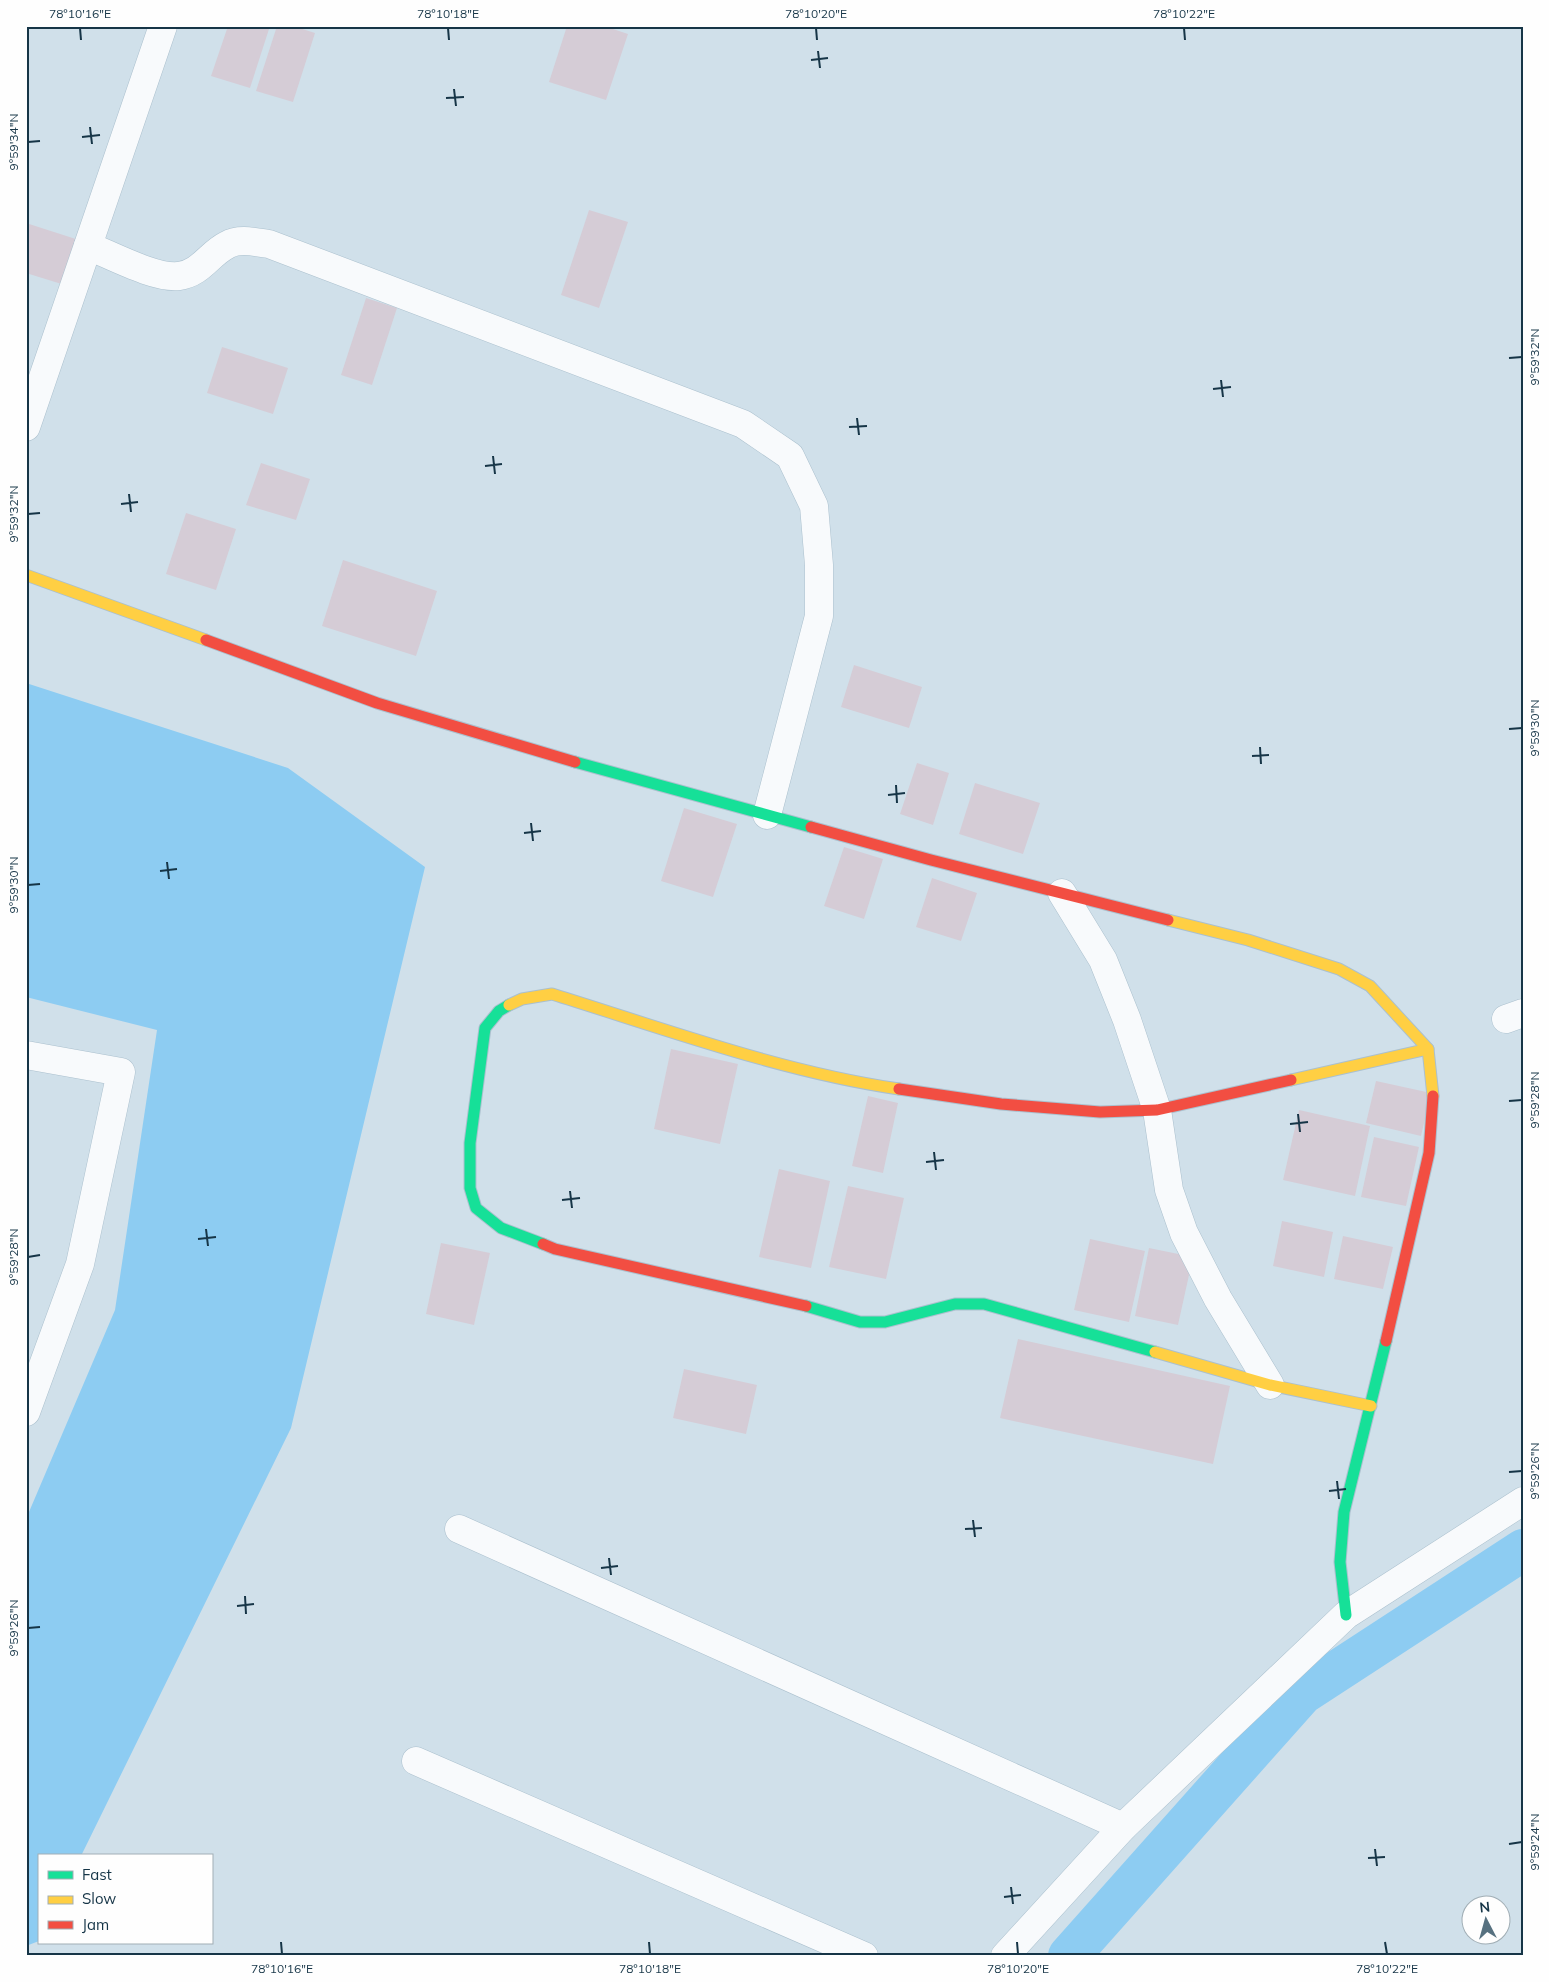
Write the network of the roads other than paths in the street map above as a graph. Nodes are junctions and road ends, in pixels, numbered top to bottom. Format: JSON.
{"nodes":[{"id":1,"x":164,"y":26,"type":"edge"},
{"id":2,"x":88,"y":246,"type":"junction"},
{"id":3,"x":26,"y":427,"type":"edge"},
{"id":4,"x":26,"y":575,"type":"edge"},
{"id":5,"x":767,"y":815,"type":"junction"},
{"id":6,"x":1062,"y":892,"type":"junction"},
{"id":7,"x":1428,"y":1049,"type":"junction"},
{"id":8,"x":26,"y":1055,"type":"edge"},
{"id":9,"x":1157,"y":1110,"type":"junction"},
{"id":10,"x":1270,"y":1385,"type":"junction"},
{"id":11,"x":1371,"y":1406,"type":"junction"},
{"id":12,"x":26,"y":1412,"type":"edge"},
{"id":13,"x":1523,"y":1501,"type":"edge"},
{"id":14,"x":459,"y":1529,"type":"dead end"},
{"id":15,"x":1346,"y":1615,"type":"junction"},
{"id":16,"x":416,"y":1761,"type":"dead end"},
{"id":17,"x":1123,"y":1827,"type":"junction"},
{"id":18,"x":864,"y":1956,"type":"edge"},
{"id":19,"x":1005,"y":1956,"type":"edge"}],
"edges":[{"from":1,"to":2,"type":"street"},
{"from":2,"to":3,"type":"street"},
{"from":2,"to":5,"type":"street"},
{"from":4,"to":5,"type":"street"},
{"from":5,"to":6,"type":"street"},
{"from":6,"to":7,"type":"street"},
{"from":6,"to":9,"type":"street"},
{"from":7,"to":9,"type":"street"},
{"from":7,"to":11,"type":"street"},
{"from":8,"to":12,"type":"street"},
{"from":9,"to":10,"type":"street"},
{"from":9,"to":10,"type":"street"},
{"from":10,"to":11,"type":"street"},
{"from":11,"to":15,"type":"street"},
{"from":13,"to":15,"type":"street"},
{"from":14,"to":17,"type":"street"},
{"from":15,"to":17,"type":"street"},
{"from":16,"to":18,"type":"street"},
{"from":17,"to":19,"type":"street"}]}
